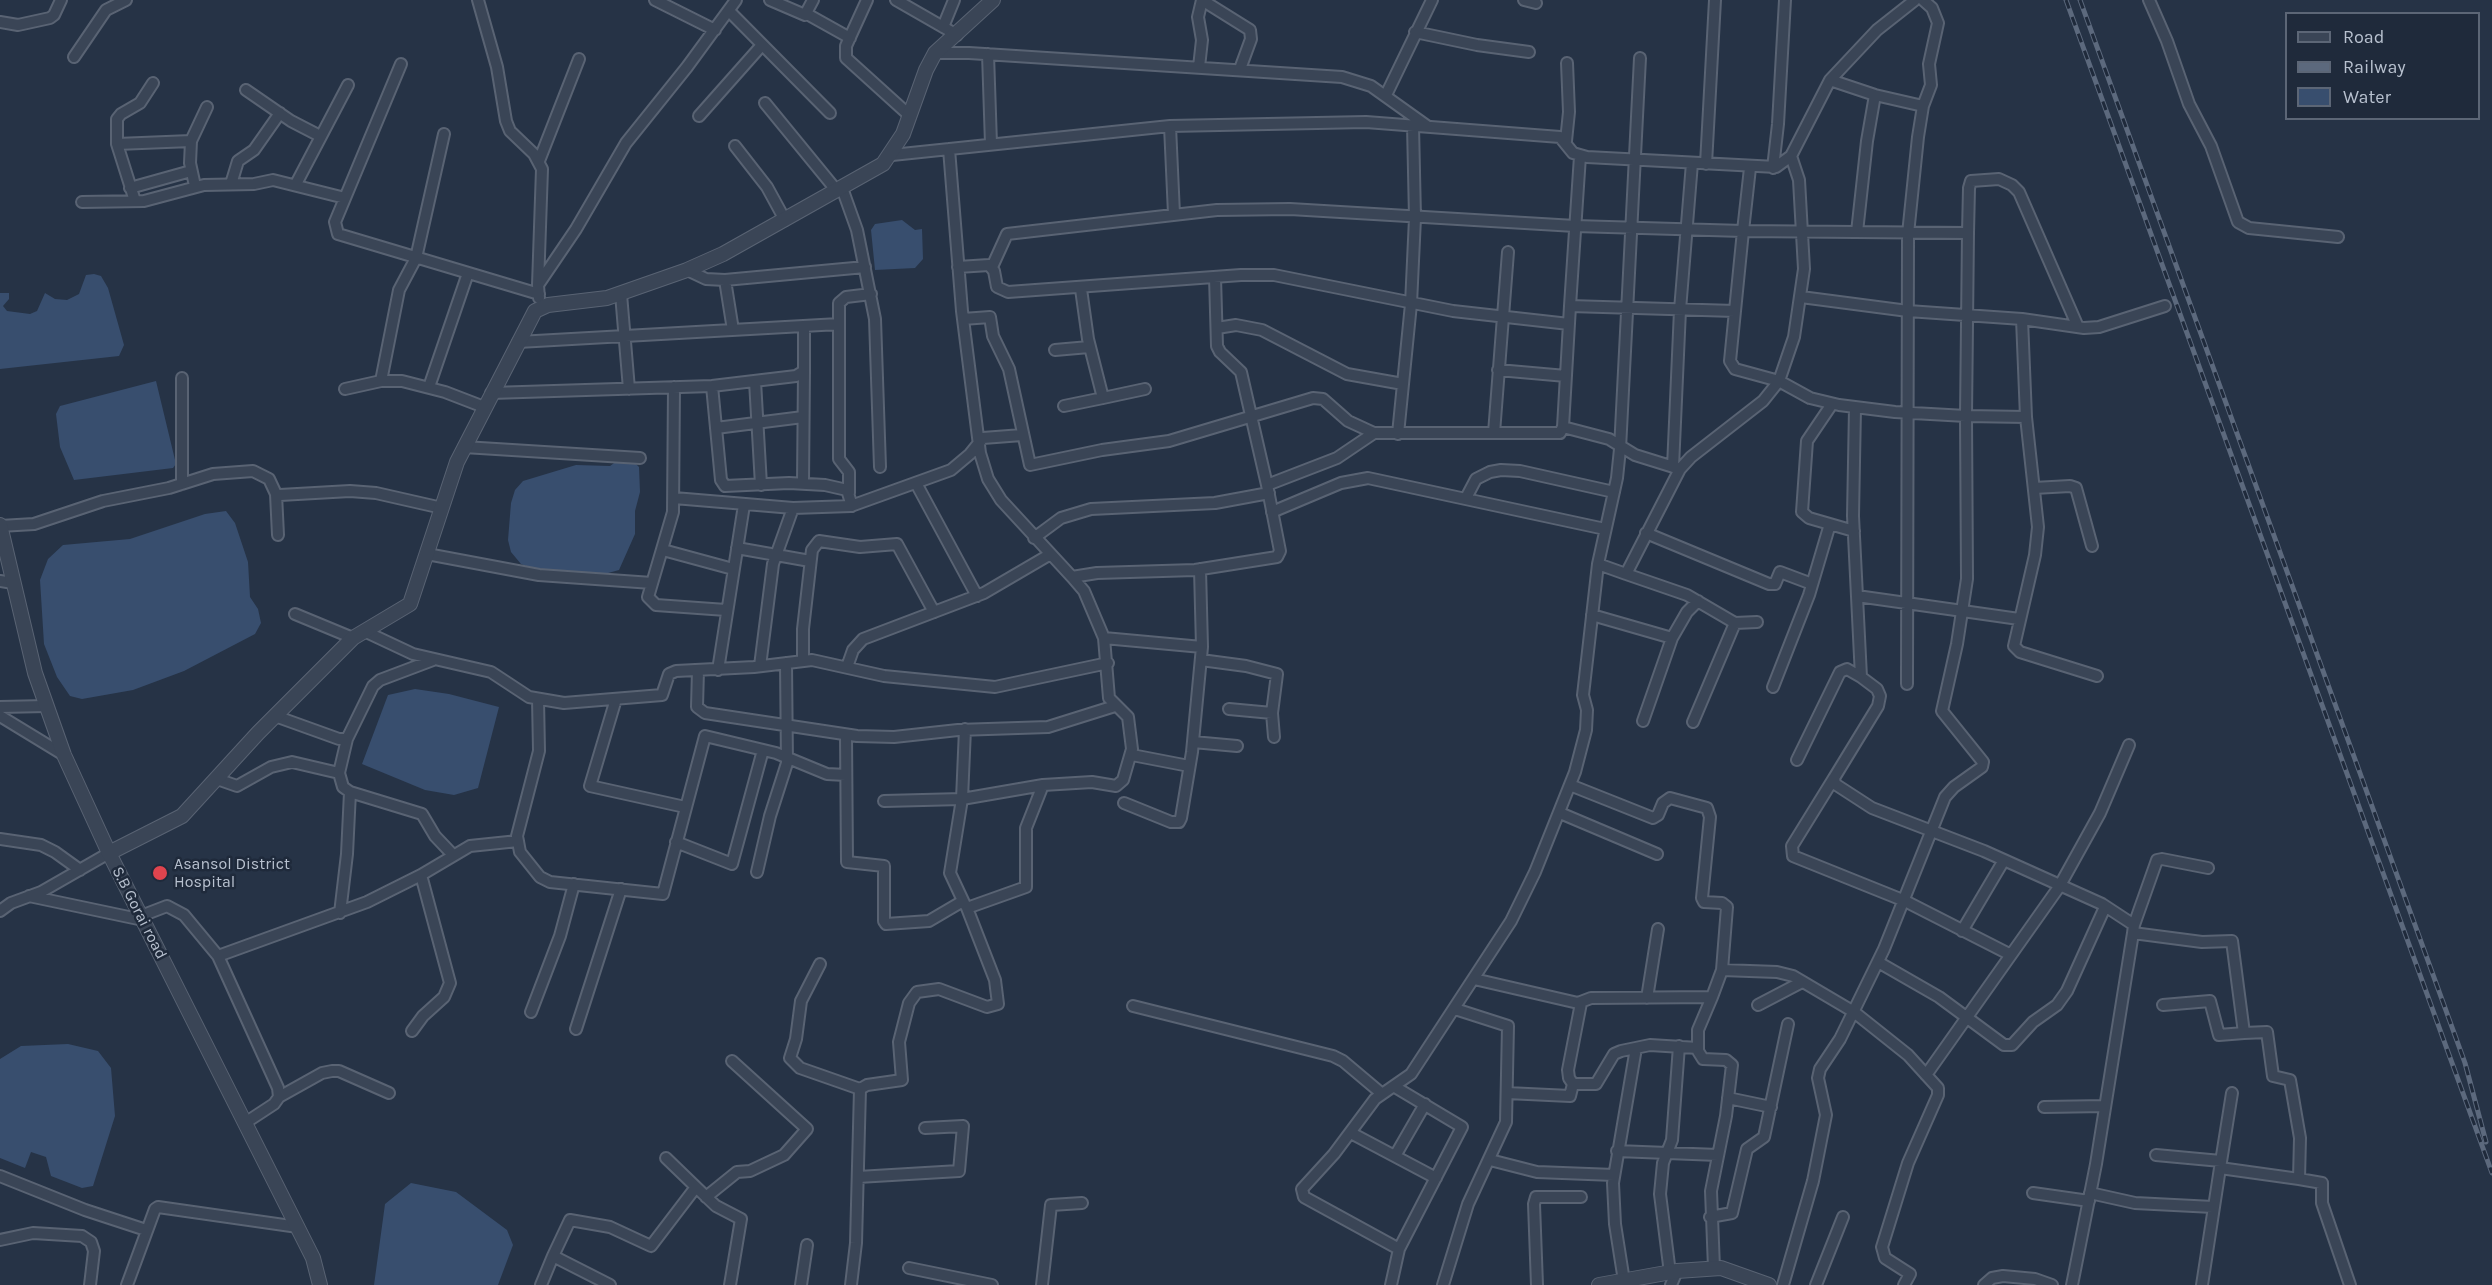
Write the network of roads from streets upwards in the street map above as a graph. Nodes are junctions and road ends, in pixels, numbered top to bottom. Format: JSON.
{"nodes":[{"id":1,"x":61,"y":0,"type":"edge"},
{"id":2,"x":126,"y":0,"type":"edge"},
{"id":3,"x":478,"y":0,"type":"edge"},
{"id":4,"x":655,"y":0,"type":"edge"},
{"id":5,"x":736,"y":0,"type":"edge"},
{"id":6,"x":770,"y":0,"type":"edge"},
{"id":7,"x":813,"y":0,"type":"edge"},
{"id":8,"x":867,"y":0,"type":"edge"},
{"id":9,"x":896,"y":0,"type":"edge"},
{"id":10,"x":954,"y":0,"type":"edge"},
{"id":11,"x":993,"y":0,"type":"edge"},
{"id":12,"x":1202,"y":0,"type":"edge"},
{"id":13,"x":1432,"y":0,"type":"edge"},
{"id":14,"x":1524,"y":0,"type":"edge"},
{"id":15,"x":1715,"y":0,"type":"edge"},
{"id":16,"x":1785,"y":0,"type":"edge"},
{"id":17,"x":1915,"y":0,"type":"edge"},
{"id":18,"x":1923,"y":0,"type":"edge"},
{"id":19,"x":2149,"y":0,"type":"edge"},
{"id":20,"x":1536,"y":3,"type":"dead end"},
{"id":21,"x":729,"y":12,"type":"junction"},
{"id":22,"x":807,"y":14,"type":"junction"},
{"id":23,"x":0,"y":22,"type":"edge"},
{"id":24,"x":944,"y":27,"type":"junction"},
{"id":25,"x":715,"y":30,"type":"junction"},
{"id":26,"x":1415,"y":32,"type":"junction"},
{"id":27,"x":957,"y":35,"type":"junction"},
{"id":28,"x":850,"y":38,"type":"junction"},
{"id":29,"x":762,"y":45,"type":"junction"},
{"id":30,"x":1529,"y":52,"type":"dead end"},
{"id":31,"x":935,"y":53,"type":"junction"},
{"id":32,"x":988,"y":54,"type":"junction"},
{"id":33,"x":74,"y":57,"type":"dead end"},
{"id":34,"x":1640,"y":58,"type":"dead end"},
{"id":35,"x":579,"y":59,"type":"dead end"},
{"id":36,"x":1567,"y":63,"type":"dead end"},
{"id":37,"x":401,"y":64,"type":"dead end"},
{"id":38,"x":1199,"y":67,"type":"junction"},
{"id":39,"x":1240,"y":69,"type":"junction"},
{"id":40,"x":1830,"y":80,"type":"junction"},
{"id":41,"x":153,"y":83,"type":"dead end"},
{"id":42,"x":348,"y":85,"type":"dead end"},
{"id":43,"x":246,"y":90,"type":"dead end"},
{"id":44,"x":1386,"y":95,"type":"junction"},
{"id":45,"x":1875,"y":95,"type":"junction"},
{"id":46,"x":765,"y":103,"type":"dead end"},
{"id":47,"x":1923,"y":106,"type":"junction"},
{"id":48,"x":207,"y":107,"type":"dead end"},
{"id":49,"x":280,"y":113,"type":"junction"},
{"id":50,"x":830,"y":113,"type":"dead end"},
{"id":51,"x":909,"y":115,"type":"junction"},
{"id":52,"x":699,"y":116,"type":"dead end"},
{"id":53,"x":1413,"y":125,"type":"junction"},
{"id":54,"x":1170,"y":126,"type":"junction"},
{"id":55,"x":1427,"y":126,"type":"junction"},
{"id":56,"x":444,"y":134,"type":"dead end"},
{"id":57,"x":320,"y":136,"type":"junction"},
{"id":58,"x":191,"y":141,"type":"junction"},
{"id":59,"x":1566,"y":141,"type":"junction"},
{"id":60,"x":117,"y":144,"type":"junction"},
{"id":61,"x":991,"y":144,"type":"junction"},
{"id":62,"x":735,"y":146,"type":"dead end"},
{"id":63,"x":949,"y":149,"type":"junction"},
{"id":64,"x":892,"y":154,"type":"junction"},
{"id":65,"x":1580,"y":156,"type":"junction"},
{"id":66,"x":1791,"y":156,"type":"junction"},
{"id":67,"x":1637,"y":160,"type":"junction"},
{"id":68,"x":539,"y":161,"type":"junction"},
{"id":69,"x":1692,"y":163,"type":"junction"},
{"id":70,"x":1706,"y":164,"type":"junction"},
{"id":71,"x":1750,"y":168,"type":"junction"},
{"id":72,"x":1773,"y":168,"type":"junction"},
{"id":73,"x":191,"y":171,"type":"junction"},
{"id":74,"x":231,"y":184,"type":"junction"},
{"id":75,"x":296,"y":184,"type":"junction"},
{"id":76,"x":195,"y":186,"type":"junction"},
{"id":77,"x":130,"y":188,"type":"junction"},
{"id":78,"x":840,"y":189,"type":"junction"},
{"id":79,"x":345,"y":198,"type":"junction"},
{"id":80,"x":135,"y":201,"type":"junction"},
{"id":81,"x":82,"y":202,"type":"dead end"},
{"id":82,"x":1173,"y":214,"type":"junction"},
{"id":83,"x":1414,"y":218,"type":"junction"},
{"id":84,"x":784,"y":220,"type":"junction"},
{"id":85,"x":1575,"y":226,"type":"junction"},
{"id":86,"x":1632,"y":228,"type":"junction"},
{"id":87,"x":1687,"y":230,"type":"junction"},
{"id":88,"x":1743,"y":231,"type":"junction"},
{"id":89,"x":1803,"y":231,"type":"junction"},
{"id":90,"x":1857,"y":232,"type":"junction"},
{"id":91,"x":1968,"y":233,"type":"junction"},
{"id":92,"x":1908,"y":234,"type":"junction"},
{"id":93,"x":2337,"y":237,"type":"dead end"},
{"id":94,"x":1508,"y":252,"type":"dead end"},
{"id":95,"x":417,"y":258,"type":"junction"},
{"id":96,"x":866,"y":267,"type":"junction"},
{"id":97,"x":958,"y":267,"type":"junction"},
{"id":98,"x":992,"y":267,"type":"junction"},
{"id":99,"x":687,"y":270,"type":"junction"},
{"id":100,"x":468,"y":273,"type":"junction"},
{"id":101,"x":1215,"y":277,"type":"junction"},
{"id":102,"x":725,"y":280,"type":"junction"},
{"id":103,"x":1082,"y":289,"type":"junction"},
{"id":104,"x":621,"y":294,"type":"junction"},
{"id":105,"x":871,"y":294,"type":"junction"},
{"id":106,"x":539,"y":295,"type":"junction"},
{"id":107,"x":1802,"y":297,"type":"junction"},
{"id":108,"x":1411,"y":303,"type":"junction"},
{"id":109,"x":1570,"y":306,"type":"junction"},
{"id":110,"x":2165,"y":306,"type":"dead end"},
{"id":111,"x":1627,"y":307,"type":"junction"},
{"id":112,"x":1680,"y":310,"type":"junction"},
{"id":113,"x":1735,"y":311,"type":"junction"},
{"id":114,"x":1908,"y":311,"type":"junction"},
{"id":115,"x":1968,"y":314,"type":"junction"},
{"id":116,"x":1502,"y":317,"type":"junction"},
{"id":117,"x":963,"y":319,"type":"junction"},
{"id":118,"x":2022,"y":319,"type":"junction"},
{"id":119,"x":839,"y":324,"type":"junction"},
{"id":120,"x":1569,"y":324,"type":"junction"},
{"id":121,"x":804,"y":326,"type":"junction"},
{"id":122,"x":1217,"y":327,"type":"junction"},
{"id":123,"x":2078,"y":327,"type":"junction"},
{"id":124,"x":734,"y":330,"type":"junction"},
{"id":125,"x":624,"y":336,"type":"junction"},
{"id":126,"x":518,"y":342,"type":"junction"},
{"id":127,"x":1089,"y":347,"type":"junction"},
{"id":128,"x":1055,"y":350,"type":"dead end"},
{"id":129,"x":1498,"y":370,"type":"junction"},
{"id":130,"x":804,"y":371,"type":"junction"},
{"id":131,"x":1566,"y":376,"type":"junction"},
{"id":132,"x":182,"y":378,"type":"dead end"},
{"id":133,"x":381,"y":381,"type":"junction"},
{"id":134,"x":755,"y":381,"type":"junction"},
{"id":135,"x":1779,"y":381,"type":"junction"},
{"id":136,"x":1403,"y":384,"type":"junction"},
{"id":137,"x":712,"y":386,"type":"junction"},
{"id":138,"x":429,"y":387,"type":"junction"},
{"id":139,"x":674,"y":387,"type":"junction"},
{"id":140,"x":345,"y":389,"type":"dead end"},
{"id":141,"x":629,"y":389,"type":"junction"},
{"id":142,"x":1145,"y":389,"type":"dead end"},
{"id":143,"x":491,"y":393,"type":"junction"},
{"id":144,"x":1103,"y":398,"type":"junction"},
{"id":145,"x":1833,"y":404,"type":"junction"},
{"id":146,"x":1064,"y":406,"type":"dead end"},
{"id":147,"x":484,"y":407,"type":"junction"},
{"id":148,"x":1855,"y":408,"type":"junction"},
{"id":149,"x":1909,"y":413,"type":"junction"},
{"id":150,"x":1966,"y":416,"type":"junction"},
{"id":151,"x":803,"y":417,"type":"junction"},
{"id":152,"x":1253,"y":417,"type":"junction"},
{"id":153,"x":2026,"y":417,"type":"junction"},
{"id":154,"x":758,"y":423,"type":"junction"},
{"id":155,"x":1563,"y":427,"type":"junction"},
{"id":156,"x":716,"y":428,"type":"junction"},
{"id":157,"x":1374,"y":433,"type":"junction"},
{"id":158,"x":1398,"y":434,"type":"junction"},
{"id":159,"x":1494,"y":434,"type":"junction"},
{"id":160,"x":1022,"y":435,"type":"junction"},
{"id":161,"x":978,"y":443,"type":"junction"},
{"id":162,"x":464,"y":447,"type":"junction"},
{"id":163,"x":1621,"y":447,"type":"junction"},
{"id":164,"x":640,"y":458,"type":"dead end"},
{"id":165,"x":880,"y":467,"type":"dead end"},
{"id":166,"x":1677,"y":468,"type":"junction"},
{"id":167,"x":803,"y":483,"type":"junction"},
{"id":168,"x":182,"y":484,"type":"junction"},
{"id":169,"x":761,"y":484,"type":"junction"},
{"id":170,"x":916,"y":485,"type":"junction"},
{"id":171,"x":2034,"y":488,"type":"junction"},
{"id":172,"x":1268,"y":489,"type":"junction"},
{"id":173,"x":1614,"y":492,"type":"junction"},
{"id":174,"x":849,"y":493,"type":"junction"},
{"id":175,"x":276,"y":494,"type":"junction"},
{"id":176,"x":674,"y":498,"type":"junction"},
{"id":177,"x":1466,"y":498,"type":"junction"},
{"id":178,"x":744,"y":505,"type":"junction"},
{"id":179,"x":852,"y":506,"type":"junction"},
{"id":180,"x":442,"y":508,"type":"junction"},
{"id":181,"x":793,"y":508,"type":"junction"},
{"id":182,"x":1272,"y":512,"type":"junction"},
{"id":183,"x":1830,"y":524,"type":"junction"},
{"id":184,"x":0,"y":526,"type":"edge"},
{"id":185,"x":1605,"y":529,"type":"junction"},
{"id":186,"x":1854,"y":531,"type":"junction"},
{"id":187,"x":1646,"y":534,"type":"junction"},
{"id":188,"x":278,"y":535,"type":"dead end"},
{"id":189,"x":1034,"y":538,"type":"junction"},
{"id":190,"x":2092,"y":546,"type":"dead end"},
{"id":191,"x":736,"y":548,"type":"junction"},
{"id":192,"x":663,"y":550,"type":"junction"},
{"id":193,"x":427,"y":554,"type":"junction"},
{"id":194,"x":1049,"y":555,"type":"junction"},
{"id":195,"x":775,"y":556,"type":"junction"},
{"id":196,"x":810,"y":561,"type":"junction"},
{"id":197,"x":1598,"y":564,"type":"junction"},
{"id":198,"x":733,"y":569,"type":"junction"},
{"id":199,"x":1200,"y":569,"type":"junction"},
{"id":200,"x":1626,"y":574,"type":"junction"},
{"id":201,"x":1072,"y":578,"type":"junction"},
{"id":202,"x":7,"y":582,"type":"edge"},
{"id":203,"x":652,"y":583,"type":"junction"},
{"id":204,"x":1812,"y":584,"type":"junction"},
{"id":205,"x":977,"y":596,"type":"junction"},
{"id":206,"x":1857,"y":596,"type":"junction"},
{"id":207,"x":1698,"y":601,"type":"junction"},
{"id":208,"x":1908,"y":602,"type":"junction"},
{"id":209,"x":726,"y":610,"type":"junction"},
{"id":210,"x":1964,"y":610,"type":"junction"},
{"id":211,"x":934,"y":612,"type":"junction"},
{"id":212,"x":295,"y":614,"type":"dead end"},
{"id":213,"x":1592,"y":615,"type":"junction"},
{"id":214,"x":2019,"y":619,"type":"junction"},
{"id":215,"x":1757,"y":622,"type":"dead end"},
{"id":216,"x":1735,"y":623,"type":"junction"},
{"id":217,"x":358,"y":635,"type":"junction"},
{"id":218,"x":1104,"y":638,"type":"junction"},
{"id":219,"x":1672,"y":638,"type":"junction"},
{"id":220,"x":1202,"y":647,"type":"junction"},
{"id":221,"x":433,"y":660,"type":"junction"},
{"id":222,"x":804,"y":660,"type":"junction"},
{"id":223,"x":1201,"y":660,"type":"junction"},
{"id":224,"x":786,"y":663,"type":"junction"},
{"id":225,"x":1108,"y":663,"type":"junction"},
{"id":226,"x":760,"y":666,"type":"junction"},
{"id":227,"x":847,"y":667,"type":"junction"},
{"id":228,"x":698,"y":670,"type":"junction"},
{"id":229,"x":718,"y":670,"type":"junction"},
{"id":230,"x":2097,"y":676,"type":"dead end"},
{"id":231,"x":1861,"y":677,"type":"junction"},
{"id":232,"x":1907,"y":684,"type":"dead end"},
{"id":233,"x":1773,"y":687,"type":"dead end"},
{"id":234,"x":538,"y":699,"type":"junction"},
{"id":235,"x":616,"y":699,"type":"junction"},
{"id":236,"x":46,"y":706,"type":"junction"},
{"id":237,"x":1115,"y":706,"type":"junction"},
{"id":238,"x":0,"y":707,"type":"edge"},
{"id":239,"x":1229,"y":709,"type":"dead end"},
{"id":240,"x":1272,"y":713,"type":"junction"},
{"id":241,"x":0,"y":716,"type":"edge"},
{"id":242,"x":275,"y":716,"type":"junction"},
{"id":243,"x":1643,"y":721,"type":"dead end"},
{"id":244,"x":1692,"y":722,"type":"dead end"},
{"id":245,"x":786,"y":726,"type":"junction"},
{"id":246,"x":965,"y":729,"type":"junction"},
{"id":247,"x":846,"y":735,"type":"junction"},
{"id":248,"x":1274,"y":737,"type":"dead end"},
{"id":249,"x":347,"y":739,"type":"junction"},
{"id":250,"x":1193,"y":742,"type":"junction"},
{"id":251,"x":2128,"y":745,"type":"dead end"},
{"id":252,"x":1237,"y":746,"type":"dead end"},
{"id":253,"x":763,"y":750,"type":"junction"},
{"id":254,"x":64,"y":755,"type":"junction"},
{"id":255,"x":1132,"y":755,"type":"junction"},
{"id":256,"x":787,"y":757,"type":"junction"},
{"id":257,"x":1797,"y":759,"type":"dead end"},
{"id":258,"x":1189,"y":766,"type":"junction"},
{"id":259,"x":339,"y":773,"type":"junction"},
{"id":260,"x":846,"y":775,"type":"junction"},
{"id":261,"x":1834,"y":778,"type":"junction"},
{"id":262,"x":218,"y":779,"type":"junction"},
{"id":263,"x":1043,"y":785,"type":"junction"},
{"id":264,"x":1570,"y":785,"type":"junction"},
{"id":265,"x":350,"y":792,"type":"junction"},
{"id":266,"x":962,"y":799,"type":"junction"},
{"id":267,"x":884,"y":801,"type":"dead end"},
{"id":268,"x":1124,"y":803,"type":"dead end"},
{"id":269,"x":685,"y":807,"type":"junction"},
{"id":270,"x":1560,"y":813,"type":"junction"},
{"id":271,"x":1932,"y":833,"type":"junction"},
{"id":272,"x":0,"y":839,"type":"edge"},
{"id":273,"x":518,"y":842,"type":"junction"},
{"id":274,"x":676,"y":843,"type":"junction"},
{"id":275,"x":109,"y":853,"type":"junction"},
{"id":276,"x":1657,"y":854,"type":"dead end"},
{"id":277,"x":453,"y":855,"type":"junction"},
{"id":278,"x":2004,"y":860,"type":"junction"},
{"id":279,"x":2208,"y":868,"type":"dead end"},
{"id":280,"x":80,"y":870,"type":"junction"},
{"id":281,"x":757,"y":872,"type":"dead end"},
{"id":282,"x":421,"y":876,"type":"junction"},
{"id":283,"x":574,"y":884,"type":"junction"},
{"id":284,"x":2059,"y":887,"type":"junction"},
{"id":285,"x":621,"y":889,"type":"junction"},
{"id":286,"x":29,"y":896,"type":"junction"},
{"id":287,"x":1905,"y":901,"type":"junction"},
{"id":288,"x":965,"y":905,"type":"junction"},
{"id":289,"x":2105,"y":907,"type":"junction"},
{"id":290,"x":0,"y":911,"type":"edge"},
{"id":291,"x":340,"y":913,"type":"junction"},
{"id":292,"x":142,"y":918,"type":"junction"},
{"id":293,"x":1658,"y":929,"type":"dead end"},
{"id":294,"x":2134,"y":929,"type":"junction"},
{"id":295,"x":1962,"y":931,"type":"junction"},
{"id":296,"x":2011,"y":955,"type":"junction"},
{"id":297,"x":218,"y":956,"type":"junction"},
{"id":298,"x":1878,"y":962,"type":"junction"},
{"id":299,"x":820,"y":964,"type":"dead end"},
{"id":300,"x":1722,"y":970,"type":"junction"},
{"id":301,"x":1474,"y":979,"type":"junction"},
{"id":302,"x":1802,"y":982,"type":"junction"},
{"id":303,"x":1712,"y":997,"type":"junction"},
{"id":304,"x":1647,"y":998,"type":"junction"},
{"id":305,"x":1581,"y":1003,"type":"junction"},
{"id":306,"x":1758,"y":1005,"type":"dead end"},
{"id":307,"x":2163,"y":1005,"type":"dead end"},
{"id":308,"x":1133,"y":1006,"type":"dead end"},
{"id":309,"x":1455,"y":1009,"type":"junction"},
{"id":310,"x":531,"y":1011,"type":"dead end"},
{"id":311,"x":1854,"y":1012,"type":"junction"},
{"id":312,"x":1965,"y":1017,"type":"junction"},
{"id":313,"x":1788,"y":1024,"type":"dead end"},
{"id":314,"x":576,"y":1029,"type":"dead end"},
{"id":315,"x":412,"y":1031,"type":"dead end"},
{"id":316,"x":2244,"y":1033,"type":"junction"},
{"id":317,"x":1679,"y":1046,"type":"junction"},
{"id":318,"x":1636,"y":1048,"type":"junction"},
{"id":319,"x":1698,"y":1048,"type":"junction"},
{"id":320,"x":732,"y":1061,"type":"dead end"},
{"id":321,"x":1926,"y":1075,"type":"junction"},
{"id":322,"x":1573,"y":1084,"type":"junction"},
{"id":323,"x":1395,"y":1087,"type":"junction"},
{"id":324,"x":860,"y":1089,"type":"junction"},
{"id":325,"x":389,"y":1092,"type":"dead end"},
{"id":326,"x":1381,"y":1093,"type":"junction"},
{"id":327,"x":1507,"y":1093,"type":"junction"},
{"id":328,"x":2232,"y":1093,"type":"dead end"},
{"id":329,"x":279,"y":1097,"type":"junction"},
{"id":330,"x":1728,"y":1098,"type":"junction"},
{"id":331,"x":1425,"y":1104,"type":"junction"},
{"id":332,"x":2105,"y":1106,"type":"junction"},
{"id":333,"x":1771,"y":1107,"type":"junction"},
{"id":334,"x":2044,"y":1107,"type":"dead end"},
{"id":335,"x":245,"y":1123,"type":"junction"},
{"id":336,"x":925,"y":1128,"type":"dead end"},
{"id":337,"x":1351,"y":1133,"type":"junction"},
{"id":338,"x":1617,"y":1152,"type":"junction"},
{"id":339,"x":1666,"y":1153,"type":"junction"},
{"id":340,"x":1718,"y":1155,"type":"junction"},
{"id":341,"x":2156,"y":1155,"type":"dead end"},
{"id":342,"x":1395,"y":1156,"type":"junction"},
{"id":343,"x":666,"y":1158,"type":"dead end"},
{"id":344,"x":1490,"y":1160,"type":"junction"},
{"id":345,"x":2221,"y":1165,"type":"junction"},
{"id":346,"x":1614,"y":1175,"type":"junction"},
{"id":347,"x":0,"y":1176,"type":"edge"},
{"id":348,"x":858,"y":1176,"type":"junction"},
{"id":349,"x":1436,"y":1178,"type":"junction"},
{"id":350,"x":2299,"y":1179,"type":"junction"},
{"id":351,"x":696,"y":1187,"type":"junction"},
{"id":352,"x":2033,"y":1193,"type":"dead end"},
{"id":353,"x":706,"y":1197,"type":"junction"},
{"id":354,"x":1581,"y":1197,"type":"dead end"},
{"id":355,"x":2089,"y":1197,"type":"junction"},
{"id":356,"x":1082,"y":1203,"type":"dead end"},
{"id":357,"x":2213,"y":1207,"type":"junction"},
{"id":358,"x":1710,"y":1217,"type":"junction"},
{"id":359,"x":1843,"y":1217,"type":"dead end"},
{"id":360,"x":298,"y":1227,"type":"junction"},
{"id":361,"x":147,"y":1230,"type":"junction"},
{"id":362,"x":0,"y":1240,"type":"edge"},
{"id":363,"x":807,"y":1245,"type":"dead end"},
{"id":364,"x":1399,"y":1249,"type":"junction"},
{"id":365,"x":553,"y":1256,"type":"junction"},
{"id":366,"x":909,"y":1268,"type":"dead end"},
{"id":367,"x":1714,"y":1268,"type":"junction"},
{"id":368,"x":1673,"y":1276,"type":"edge"},
{"id":369,"x":1624,"y":1281,"type":"junction"},
{"id":370,"x":90,"y":1285,"type":"edge"},
{"id":371,"x":127,"y":1285,"type":"edge"},
{"id":372,"x":320,"y":1285,"type":"edge"},
{"id":373,"x":542,"y":1285,"type":"edge"},
{"id":374,"x":610,"y":1285,"type":"edge"},
{"id":375,"x":730,"y":1285,"type":"edge"},
{"id":376,"x":801,"y":1285,"type":"edge"},
{"id":377,"x":851,"y":1285,"type":"edge"},
{"id":378,"x":992,"y":1285,"type":"edge"},
{"id":379,"x":1042,"y":1285,"type":"edge"},
{"id":380,"x":1391,"y":1285,"type":"edge"},
{"id":381,"x":1443,"y":1285,"type":"edge"},
{"id":382,"x":1537,"y":1285,"type":"edge"},
{"id":383,"x":1599,"y":1285,"type":"edge"},
{"id":384,"x":1769,"y":1285,"type":"edge"},
{"id":385,"x":1783,"y":1285,"type":"edge"},
{"id":386,"x":1816,"y":1285,"type":"edge"},
{"id":387,"x":1904,"y":1285,"type":"edge"},
{"id":388,"x":1984,"y":1285,"type":"edge"},
{"id":389,"x":2052,"y":1285,"type":"edge"},
{"id":390,"x":2072,"y":1285,"type":"edge"},
{"id":391,"x":2202,"y":1285,"type":"edge"},
{"id":392,"x":2350,"y":1285,"type":"edge"}],
"edges":[{"from":1,"to":23,"type":"street"},
{"from":2,"to":33,"type":"street"},
{"from":3,"to":68,"type":"street"},
{"from":4,"to":25,"type":"street"},
{"from":5,"to":21,"type":"street"},
{"from":6,"to":22,"type":"street"},
{"from":7,"to":22,"type":"street"},
{"from":8,"to":28,"type":"street"},
{"from":9,"to":24,"type":"street"},
{"from":10,"to":24,"type":"street"},
{"from":11,"to":27,"type":"street"},
{"from":12,"to":38,"type":"street"},
{"from":12,"to":39,"type":"street"},
{"from":13,"to":26,"type":"street"},
{"from":14,"to":20,"type":"street"},
{"from":15,"to":70,"type":"street"},
{"from":16,"to":72,"type":"street"},
{"from":17,"to":40,"type":"street"},
{"from":18,"to":47,"type":"street"},
{"from":19,"to":93,"type":"street"},
{"from":21,"to":25,"type":"street"},
{"from":21,"to":29,"type":"street"},
{"from":22,"to":28,"type":"street"},
{"from":24,"to":27,"type":"street"},
{"from":25,"to":106,"type":"street"},
{"from":26,"to":30,"type":"street"},
{"from":26,"to":44,"type":"street"},
{"from":27,"to":31,"type":"street"},
{"from":28,"to":51,"type":"street"},
{"from":29,"to":50,"type":"street"},
{"from":29,"to":52,"type":"street"},
{"from":31,"to":32,"type":"street"},
{"from":31,"to":51,"type":"street"},
{"from":32,"to":38,"type":"street"},
{"from":32,"to":61,"type":"street"},
{"from":34,"to":67,"type":"street"},
{"from":35,"to":68,"type":"street"},
{"from":36,"to":59,"type":"street"},
{"from":37,"to":79,"type":"street"},
{"from":38,"to":39,"type":"street"},
{"from":39,"to":44,"type":"street"},
{"from":40,"to":45,"type":"street"},
{"from":40,"to":66,"type":"street"},
{"from":41,"to":60,"type":"street"},
{"from":42,"to":57,"type":"street"},
{"from":43,"to":49,"type":"street"},
{"from":44,"to":55,"type":"street"},
{"from":45,"to":47,"type":"street"},
{"from":45,"to":90,"type":"street"},
{"from":46,"to":78,"type":"street"},
{"from":47,"to":92,"type":"street"},
{"from":48,"to":58,"type":"street"},
{"from":49,"to":57,"type":"street"},
{"from":49,"to":74,"type":"street"},
{"from":51,"to":64,"type":"street"},
{"from":53,"to":54,"type":"street"},
{"from":53,"to":55,"type":"street"},
{"from":53,"to":83,"type":"street"},
{"from":54,"to":61,"type":"street"},
{"from":54,"to":82,"type":"street"},
{"from":55,"to":59,"type":"street"},
{"from":56,"to":95,"type":"street"},
{"from":57,"to":75,"type":"street"},
{"from":58,"to":60,"type":"street"},
{"from":58,"to":73,"type":"street"},
{"from":59,"to":65,"type":"street"},
{"from":60,"to":77,"type":"street"},
{"from":61,"to":63,"type":"street"},
{"from":62,"to":84,"type":"street"},
{"from":63,"to":64,"type":"street"},
{"from":63,"to":97,"type":"street"},
{"from":64,"to":78,"type":"street"},
{"from":65,"to":67,"type":"street"},
{"from":65,"to":85,"type":"street"},
{"from":66,"to":72,"type":"street"},
{"from":66,"to":89,"type":"street"},
{"from":67,"to":69,"type":"street"},
{"from":67,"to":86,"type":"street"},
{"from":68,"to":106,"type":"street"},
{"from":69,"to":70,"type":"street"},
{"from":69,"to":87,"type":"street"},
{"from":70,"to":71,"type":"street"},
{"from":71,"to":72,"type":"street"},
{"from":71,"to":88,"type":"street"},
{"from":73,"to":76,"type":"street"},
{"from":73,"to":77,"type":"street"},
{"from":74,"to":75,"type":"street"},
{"from":74,"to":76,"type":"street"},
{"from":75,"to":79,"type":"street"},
{"from":76,"to":80,"type":"street"},
{"from":77,"to":80,"type":"street"},
{"from":78,"to":84,"type":"street"},
{"from":78,"to":96,"type":"street"},
{"from":79,"to":95,"type":"street"},
{"from":80,"to":81,"type":"street"},
{"from":82,"to":83,"type":"street"},
{"from":82,"to":98,"type":"street"},
{"from":83,"to":85,"type":"street"},
{"from":83,"to":108,"type":"street"},
{"from":84,"to":99,"type":"street"},
{"from":85,"to":86,"type":"street"},
{"from":85,"to":109,"type":"street"},
{"from":86,"to":87,"type":"street"},
{"from":86,"to":111,"type":"street"},
{"from":87,"to":88,"type":"street"},
{"from":87,"to":112,"type":"street"},
{"from":88,"to":89,"type":"street"},
{"from":88,"to":113,"type":"street"},
{"from":89,"to":90,"type":"street"},
{"from":89,"to":107,"type":"street"},
{"from":90,"to":92,"type":"street"},
{"from":91,"to":92,"type":"street"},
{"from":91,"to":115,"type":"street"},
{"from":91,"to":123,"type":"street"},
{"from":92,"to":114,"type":"street"},
{"from":94,"to":116,"type":"street"},
{"from":95,"to":100,"type":"street"},
{"from":95,"to":133,"type":"street"},
{"from":96,"to":102,"type":"street"},
{"from":96,"to":105,"type":"street"},
{"from":97,"to":98,"type":"street"},
{"from":97,"to":117,"type":"street"},
{"from":98,"to":103,"type":"street"},
{"from":99,"to":102,"type":"street"},
{"from":99,"to":104,"type":"street"},
{"from":100,"to":106,"type":"street"},
{"from":100,"to":138,"type":"street"},
{"from":101,"to":103,"type":"street"},
{"from":101,"to":108,"type":"street"},
{"from":101,"to":122,"type":"street"},
{"from":102,"to":124,"type":"street"},
{"from":103,"to":127,"type":"street"},
{"from":104,"to":106,"type":"street"},
{"from":104,"to":125,"type":"street"},
{"from":105,"to":119,"type":"street"},
{"from":105,"to":165,"type":"street"},
{"from":106,"to":126,"type":"street"},
{"from":107,"to":114,"type":"street"},
{"from":107,"to":135,"type":"street"},
{"from":108,"to":116,"type":"street"},
{"from":108,"to":136,"type":"street"},
{"from":109,"to":111,"type":"street"},
{"from":109,"to":120,"type":"street"},
{"from":110,"to":123,"type":"street"},
{"from":111,"to":112,"type":"street"},
{"from":111,"to":163,"type":"street"},
{"from":112,"to":113,"type":"street"},
{"from":112,"to":166,"type":"street"},
{"from":113,"to":135,"type":"street"},
{"from":114,"to":115,"type":"street"},
{"from":114,"to":149,"type":"street"},
{"from":115,"to":118,"type":"street"},
{"from":115,"to":150,"type":"street"},
{"from":116,"to":120,"type":"street"},
{"from":116,"to":129,"type":"street"},
{"from":117,"to":160,"type":"street"},
{"from":117,"to":161,"type":"street"},
{"from":118,"to":123,"type":"street"},
{"from":118,"to":153,"type":"street"},
{"from":119,"to":121,"type":"street"},
{"from":119,"to":174,"type":"street"},
{"from":120,"to":131,"type":"street"},
{"from":121,"to":124,"type":"street"},
{"from":121,"to":130,"type":"street"},
{"from":122,"to":136,"type":"street"},
{"from":122,"to":152,"type":"street"},
{"from":124,"to":125,"type":"street"},
{"from":125,"to":126,"type":"street"},
{"from":125,"to":141,"type":"street"},
{"from":126,"to":143,"type":"street"},
{"from":127,"to":128,"type":"street"},
{"from":127,"to":144,"type":"street"},
{"from":129,"to":131,"type":"street"},
{"from":129,"to":159,"type":"street"},
{"from":130,"to":134,"type":"street"},
{"from":130,"to":151,"type":"street"},
{"from":131,"to":155,"type":"street"},
{"from":132,"to":168,"type":"street"},
{"from":133,"to":138,"type":"street"},
{"from":133,"to":140,"type":"street"},
{"from":134,"to":137,"type":"street"},
{"from":134,"to":154,"type":"street"},
{"from":135,"to":145,"type":"street"},
{"from":135,"to":166,"type":"street"},
{"from":136,"to":158,"type":"street"},
{"from":137,"to":139,"type":"street"},
{"from":137,"to":156,"type":"street"},
{"from":138,"to":147,"type":"street"},
{"from":139,"to":141,"type":"street"},
{"from":139,"to":176,"type":"street"},
{"from":141,"to":143,"type":"street"},
{"from":142,"to":144,"type":"street"},
{"from":143,"to":147,"type":"street"},
{"from":144,"to":146,"type":"street"},
{"from":145,"to":148,"type":"street"},
{"from":145,"to":183,"type":"street"},
{"from":147,"to":162,"type":"street"},
{"from":148,"to":149,"type":"street"},
{"from":148,"to":186,"type":"street"},
{"from":149,"to":150,"type":"street"},
{"from":149,"to":208,"type":"street"},
{"from":150,"to":153,"type":"street"},
{"from":150,"to":210,"type":"street"},
{"from":151,"to":154,"type":"street"},
{"from":151,"to":167,"type":"street"},
{"from":152,"to":157,"type":"street"},
{"from":152,"to":160,"type":"street"},
{"from":152,"to":172,"type":"street"},
{"from":153,"to":171,"type":"street"},
{"from":154,"to":156,"type":"street"},
{"from":154,"to":169,"type":"street"},
{"from":155,"to":159,"type":"street"},
{"from":155,"to":163,"type":"street"},
{"from":156,"to":169,"type":"street"},
{"from":157,"to":158,"type":"street"},
{"from":157,"to":172,"type":"street"},
{"from":158,"to":159,"type":"street"},
{"from":160,"to":161,"type":"street"},
{"from":161,"to":170,"type":"street"},
{"from":161,"to":189,"type":"street"},
{"from":162,"to":164,"type":"street"},
{"from":162,"to":180,"type":"street"},
{"from":163,"to":166,"type":"street"},
{"from":163,"to":173,"type":"street"},
{"from":166,"to":187,"type":"street"},
{"from":167,"to":169,"type":"street"},
{"from":167,"to":174,"type":"street"},
{"from":168,"to":175,"type":"street"},
{"from":168,"to":184,"type":"street"},
{"from":170,"to":179,"type":"street"},
{"from":170,"to":205,"type":"street"},
{"from":171,"to":190,"type":"street"},
{"from":171,"to":214,"type":"street"},
{"from":172,"to":182,"type":"street"},
{"from":172,"to":189,"type":"street"},
{"from":173,"to":177,"type":"street"},
{"from":173,"to":185,"type":"street"},
{"from":174,"to":179,"type":"street"},
{"from":175,"to":180,"type":"street"},
{"from":175,"to":188,"type":"street"},
{"from":176,"to":178,"type":"street"},
{"from":176,"to":192,"type":"street"},
{"from":177,"to":182,"type":"street"},
{"from":177,"to":185,"type":"street"},
{"from":178,"to":181,"type":"street"},
{"from":178,"to":191,"type":"street"},
{"from":179,"to":181,"type":"street"},
{"from":180,"to":193,"type":"street"},
{"from":181,"to":195,"type":"street"},
{"from":182,"to":199,"type":"street"},
{"from":183,"to":186,"type":"street"},
{"from":183,"to":204,"type":"street"},
{"from":184,"to":202,"type":"street","name":"S.B Gorai road"},
{"from":185,"to":197,"type":"street"},
{"from":186,"to":206,"type":"street"},
{"from":187,"to":200,"type":"street"},
{"from":187,"to":204,"type":"street"},
{"from":189,"to":194,"type":"street"},
{"from":191,"to":195,"type":"street"},
{"from":191,"to":198,"type":"street"},
{"from":192,"to":198,"type":"street"},
{"from":192,"to":203,"type":"street"},
{"from":193,"to":203,"type":"street"},
{"from":193,"to":217,"type":"street"},
{"from":194,"to":201,"type":"street"},
{"from":194,"to":205,"type":"street"},
{"from":195,"to":196,"type":"street"},
{"from":195,"to":226,"type":"street"},
{"from":196,"to":211,"type":"street"},
{"from":196,"to":222,"type":"street"},
{"from":197,"to":200,"type":"street"},
{"from":197,"to":213,"type":"street"},
{"from":198,"to":209,"type":"street"},
{"from":199,"to":201,"type":"street"},
{"from":199,"to":220,"type":"street"},
{"from":200,"to":207,"type":"street"},
{"from":201,"to":218,"type":"street"},
{"from":202,"to":236,"type":"street","name":"S.B Gorai road"},
{"from":203,"to":209,"type":"street"},
{"from":204,"to":233,"type":"street"},
{"from":205,"to":211,"type":"street"},
{"from":206,"to":208,"type":"street"},
{"from":206,"to":231,"type":"street"},
{"from":207,"to":216,"type":"street"},
{"from":207,"to":219,"type":"street"},
{"from":208,"to":210,"type":"street"},
{"from":208,"to":232,"type":"street"},
{"from":209,"to":229,"type":"street"},
{"from":210,"to":214,"type":"street"},
{"from":210,"to":271,"type":"street"},
{"from":211,"to":227,"type":"street"},
{"from":212,"to":217,"type":"street"},
{"from":213,"to":219,"type":"street"},
{"from":213,"to":264,"type":"street"},
{"from":214,"to":230,"type":"street"},
{"from":215,"to":216,"type":"street"},
{"from":216,"to":244,"type":"street"},
{"from":217,"to":221,"type":"street"},
{"from":217,"to":242,"type":"street"},
{"from":218,"to":220,"type":"street"},
{"from":218,"to":225,"type":"street"},
{"from":219,"to":243,"type":"street"},
{"from":220,"to":223,"type":"street"},
{"from":221,"to":234,"type":"street"},
{"from":221,"to":249,"type":"street"},
{"from":222,"to":224,"type":"street"},
{"from":222,"to":227,"type":"street"},
{"from":223,"to":240,"type":"street"},
{"from":223,"to":250,"type":"street"},
{"from":224,"to":226,"type":"street"},
{"from":224,"to":245,"type":"street"},
{"from":225,"to":227,"type":"street"},
{"from":225,"to":237,"type":"street"},
{"from":226,"to":229,"type":"street"},
{"from":228,"to":229,"type":"street"},
{"from":228,"to":235,"type":"street"},
{"from":228,"to":245,"type":"street"},
{"from":231,"to":257,"type":"street"},
{"from":231,"to":261,"type":"street"},
{"from":234,"to":235,"type":"street"},
{"from":234,"to":273,"type":"street"},
{"from":235,"to":269,"type":"street"},
{"from":236,"to":238,"type":"street"},
{"from":236,"to":254,"type":"street","name":"S.B Gorai road"},
{"from":237,"to":246,"type":"street"},
{"from":237,"to":255,"type":"street"},
{"from":239,"to":240,"type":"street"},
{"from":240,"to":248,"type":"street"},
{"from":241,"to":254,"type":"street"},
{"from":242,"to":249,"type":"street"},
{"from":242,"to":262,"type":"street"},
{"from":245,"to":247,"type":"street"},
{"from":245,"to":256,"type":"street"},
{"from":246,"to":247,"type":"street"},
{"from":246,"to":266,"type":"street"},
{"from":247,"to":260,"type":"street"},
{"from":249,"to":259,"type":"street"},
{"from":250,"to":252,"type":"street"},
{"from":250,"to":258,"type":"street"},
{"from":251,"to":284,"type":"street"},
{"from":253,"to":256,"type":"street"},
{"from":253,"to":269,"type":"street"},
{"from":253,"to":274,"type":"street"},
{"from":254,"to":275,"type":"street","name":"S.B Gorai road"},
{"from":255,"to":258,"type":"street"},
{"from":255,"to":263,"type":"street"},
{"from":256,"to":260,"type":"street"},
{"from":256,"to":281,"type":"street"},
{"from":258,"to":268,"type":"street"},
{"from":259,"to":262,"type":"street"},
{"from":259,"to":265,"type":"street"},
{"from":260,"to":288,"type":"street"},
{"from":261,"to":271,"type":"street"},
{"from":261,"to":287,"type":"street"},
{"from":262,"to":275,"type":"street"},
{"from":263,"to":266,"type":"street"},
{"from":263,"to":288,"type":"street"},
{"from":264,"to":270,"type":"street"},
{"from":264,"to":300,"type":"street"},
{"from":265,"to":277,"type":"street"},
{"from":265,"to":291,"type":"street"},
{"from":266,"to":267,"type":"street"},
{"from":266,"to":288,"type":"street"},
{"from":269,"to":274,"type":"street"},
{"from":270,"to":276,"type":"street"},
{"from":270,"to":301,"type":"street"},
{"from":271,"to":278,"type":"street"},
{"from":271,"to":287,"type":"street"},
{"from":272,"to":280,"type":"street"},
{"from":273,"to":277,"type":"street"},
{"from":273,"to":283,"type":"street"},
{"from":274,"to":285,"type":"street"},
{"from":275,"to":280,"type":"street"},
{"from":275,"to":292,"type":"street","name":"S.B Gorai road"},
{"from":277,"to":282,"type":"street"},
{"from":278,"to":284,"type":"street"},
{"from":278,"to":295,"type":"street"},
{"from":279,"to":294,"type":"street"},
{"from":280,"to":286,"type":"street"},
{"from":282,"to":291,"type":"street"},
{"from":282,"to":315,"type":"street"},
{"from":283,"to":285,"type":"street"},
{"from":283,"to":310,"type":"street"},
{"from":284,"to":289,"type":"street"},
{"from":284,"to":296,"type":"street"},
{"from":285,"to":314,"type":"street"},
{"from":286,"to":290,"type":"street"},
{"from":286,"to":292,"type":"street"},
{"from":287,"to":295,"type":"street"},
{"from":287,"to":298,"type":"street"},
{"from":288,"to":324,"type":"street"},
{"from":289,"to":294,"type":"street"},
{"from":289,"to":312,"type":"street"},
{"from":291,"to":297,"type":"street"},
{"from":292,"to":297,"type":"street"},
{"from":292,"to":335,"type":"street","name":"S.B Gorai road"},
{"from":293,"to":304,"type":"street"},
{"from":294,"to":316,"type":"street"},
{"from":294,"to":332,"type":"street"},
{"from":295,"to":296,"type":"street"},
{"from":296,"to":312,"type":"street"},
{"from":297,"to":329,"type":"street"},
{"from":298,"to":311,"type":"street"},
{"from":298,"to":312,"type":"street"},
{"from":299,"to":324,"type":"street"},
{"from":300,"to":302,"type":"street"},
{"from":300,"to":303,"type":"street"},
{"from":301,"to":305,"type":"street"},
{"from":301,"to":309,"type":"street"},
{"from":302,"to":306,"type":"street"},
{"from":302,"to":311,"type":"street"},
{"from":303,"to":304,"type":"street"},
{"from":303,"to":319,"type":"street"},
{"from":304,"to":305,"type":"street"},
{"from":305,"to":322,"type":"street"},
{"from":307,"to":316,"type":"street"},
{"from":308,"to":326,"type":"street"},
{"from":309,"to":323,"type":"street"},
{"from":309,"to":327,"type":"street"},
{"from":311,"to":321,"type":"street"},
{"from":311,"to":385,"type":"street"},
{"from":312,"to":321,"type":"street"},
{"from":313,"to":333,"type":"street"},
{"from":316,"to":350,"type":"street"},
{"from":317,"to":318,"type":"street"},
{"from":317,"to":319,"type":"street"},
{"from":317,"to":339,"type":"street"},
{"from":318,"to":322,"type":"street"},
{"from":318,"to":338,"type":"street"},
{"from":319,"to":330,"type":"street"},
{"from":320,"to":353,"type":"street"},
{"from":321,"to":387,"type":"street"},
{"from":322,"to":327,"type":"street"},
{"from":323,"to":326,"type":"street"},
{"from":323,"to":331,"type":"street"},
{"from":324,"to":348,"type":"street"},
{"from":325,"to":329,"type":"street"},
{"from":326,"to":337,"type":"street"},
{"from":327,"to":344,"type":"street"},
{"from":328,"to":345,"type":"street"},
{"from":329,"to":335,"type":"street"},
{"from":330,"to":333,"type":"street"},
{"from":330,"to":340,"type":"street"},
{"from":331,"to":342,"type":"street"},
{"from":331,"to":349,"type":"street"},
{"from":332,"to":334,"type":"street"},
{"from":332,"to":355,"type":"street"},
{"from":333,"to":358,"type":"street"},
{"from":335,"to":360,"type":"street","name":"S.B Gorai road"},
{"from":336,"to":348,"type":"street"},
{"from":337,"to":342,"type":"street"},
{"from":337,"to":364,"type":"street"},
{"from":338,"to":339,"type":"street"},
{"from":338,"to":346,"type":"street"},
{"from":339,"to":340,"type":"street"},
{"from":339,"to":368,"type":"street"},
{"from":340,"to":358,"type":"street"},
{"from":341,"to":345,"type":"street"},
{"from":342,"to":349,"type":"street"},
{"from":343,"to":351,"type":"street"},
{"from":344,"to":346,"type":"street"},
{"from":344,"to":381,"type":"street"},
{"from":345,"to":350,"type":"street"},
{"from":345,"to":357,"type":"street"},
{"from":346,"to":369,"type":"street"},
{"from":347,"to":361,"type":"street"},
{"from":348,"to":377,"type":"street"},
{"from":349,"to":364,"type":"street"},
{"from":350,"to":392,"type":"street"},
{"from":351,"to":353,"type":"street"},
{"from":351,"to":365,"type":"street"},
{"from":352,"to":355,"type":"street"},
{"from":353,"to":375,"type":"street"},
{"from":354,"to":382,"type":"street"},
{"from":355,"to":357,"type":"street"},
{"from":355,"to":390,"type":"street"},
{"from":356,"to":379,"type":"street"},
{"from":357,"to":391,"type":"street"},
{"from":358,"to":367,"type":"street"},
{"from":359,"to":386,"type":"street"},
{"from":360,"to":361,"type":"street"},
{"from":360,"to":372,"type":"street","name":"S.B Gorai road"},
{"from":361,"to":371,"type":"street"},
{"from":362,"to":370,"type":"street"},
{"from":363,"to":376,"type":"street"},
{"from":364,"to":380,"type":"street"},
{"from":365,"to":373,"type":"street"},
{"from":365,"to":374,"type":"street"},
{"from":366,"to":378,"type":"street"},
{"from":367,"to":368,"type":"street"},
{"from":367,"to":384,"type":"street"},
{"from":368,"to":369,"type":"street"},
{"from":369,"to":383,"type":"street"},
{"from":388,"to":389,"type":"street"}]}
